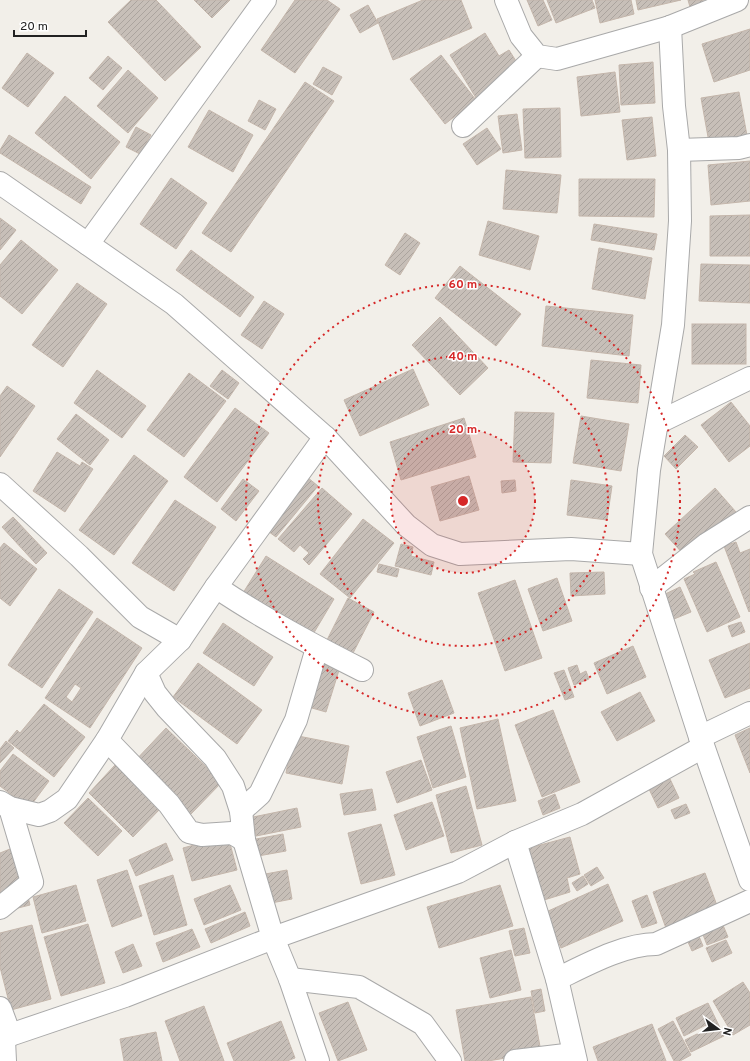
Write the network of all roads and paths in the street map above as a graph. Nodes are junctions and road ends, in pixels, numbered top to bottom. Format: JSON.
{"nodes":[{"id":1,"x":265,"y":0,"type":"edge"},
{"id":2,"x":506,"y":0,"type":"edge"},
{"id":3,"x":737,"y":0,"type":"edge"},
{"id":4,"x":670,"y":27,"type":"junction"},
{"id":5,"x":536,"y":56,"type":"junction"},
{"id":6,"x":463,"y":126,"type":"dead end"},
{"id":7,"x":750,"y":145,"type":"edge"},
{"id":8,"x":679,"y":150,"type":"junction"},
{"id":9,"x":0,"y":183,"type":"edge"},
{"id":10,"x":88,"y":244,"type":"junction"},
{"id":11,"x":750,"y":378,"type":"edge"},
{"id":12,"x":657,"y":423,"type":"junction"},
{"id":13,"x":325,"y":437,"type":"junction"},
{"id":14,"x":0,"y":484,"type":"edge"},
{"id":15,"x":750,"y":517,"type":"edge"},
{"id":16,"x":641,"y":554,"type":"junction"},
{"id":17,"x":216,"y":587,"type":"junction"},
{"id":18,"x":652,"y":588,"type":"junction"},
{"id":19,"x":180,"y":640,"type":"junction"},
{"id":20,"x":317,"y":648,"type":"junction"},
{"id":21,"x":362,"y":670,"type":"dead end"},
{"id":22,"x":146,"y":673,"type":"junction"},
{"id":23,"x":750,"y":712,"type":"edge"},
{"id":24,"x":107,"y":740,"type":"junction"},
{"id":25,"x":702,"y":742,"type":"junction"},
{"id":26,"x":5,"y":805,"type":"edge"},
{"id":27,"x":241,"y":811,"type":"junction"},
{"id":28,"x":244,"y":840,"type":"junction"},
{"id":29,"x":515,"y":842,"type":"junction"},
{"id":30,"x":750,"y":880,"type":"edge"},
{"id":31,"x":750,"y":901,"type":"edge"},
{"id":32,"x":0,"y":908,"type":"edge"},
{"id":33,"x":273,"y":938,"type":"junction"},
{"id":34,"x":290,"y":979,"type":"junction"},
{"id":35,"x":557,"y":979,"type":"junction"},
{"id":36,"x":0,"y":1008,"type":"edge"},
{"id":37,"x":5,"y":1045,"type":"edge"},
{"id":38,"x":575,"y":1058,"type":"edge"},
{"id":39,"x":318,"y":1061,"type":"edge"},
{"id":40,"x":450,"y":1061,"type":"edge"},
{"id":41,"x":515,"y":1061,"type":"edge"}],
"edges":[{"from":1,"to":10,"type":"street"},
{"from":2,"to":5,"type":"street"},
{"from":3,"to":4,"type":"street"},
{"from":4,"to":5,"type":"street"},
{"from":4,"to":8,"type":"street"},
{"from":5,"to":6,"type":"street"},
{"from":7,"to":8,"type":"street"},
{"from":8,"to":12,"type":"street"},
{"from":9,"to":10,"type":"street"},
{"from":10,"to":13,"type":"street"},
{"from":11,"to":12,"type":"street"},
{"from":12,"to":16,"type":"street"},
{"from":13,"to":16,"type":"street"},
{"from":13,"to":17,"type":"street"},
{"from":14,"to":19,"type":"street"},
{"from":15,"to":18,"type":"street"},
{"from":16,"to":18,"type":"street"},
{"from":17,"to":19,"type":"street"},
{"from":17,"to":20,"type":"street"},
{"from":18,"to":25,"type":"street"},
{"from":19,"to":22,"type":"street"},
{"from":20,"to":21,"type":"street"},
{"from":20,"to":27,"type":"street"},
{"from":22,"to":24,"type":"street"},
{"from":22,"to":27,"type":"street"},
{"from":23,"to":25,"type":"street"},
{"from":24,"to":26,"type":"street"},
{"from":24,"to":28,"type":"street"},
{"from":25,"to":29,"type":"street"},
{"from":25,"to":30,"type":"street"},
{"from":26,"to":32,"type":"street"},
{"from":27,"to":28,"type":"street"},
{"from":28,"to":33,"type":"street"},
{"from":29,"to":33,"type":"street"},
{"from":29,"to":35,"type":"street"},
{"from":31,"to":35,"type":"street"},
{"from":33,"to":34,"type":"street"},
{"from":33,"to":37,"type":"street"},
{"from":34,"to":39,"type":"street"},
{"from":34,"to":40,"type":"street"},
{"from":35,"to":38,"type":"street"},
{"from":36,"to":37,"type":"street"},
{"from":38,"to":41,"type":"street"}]}
